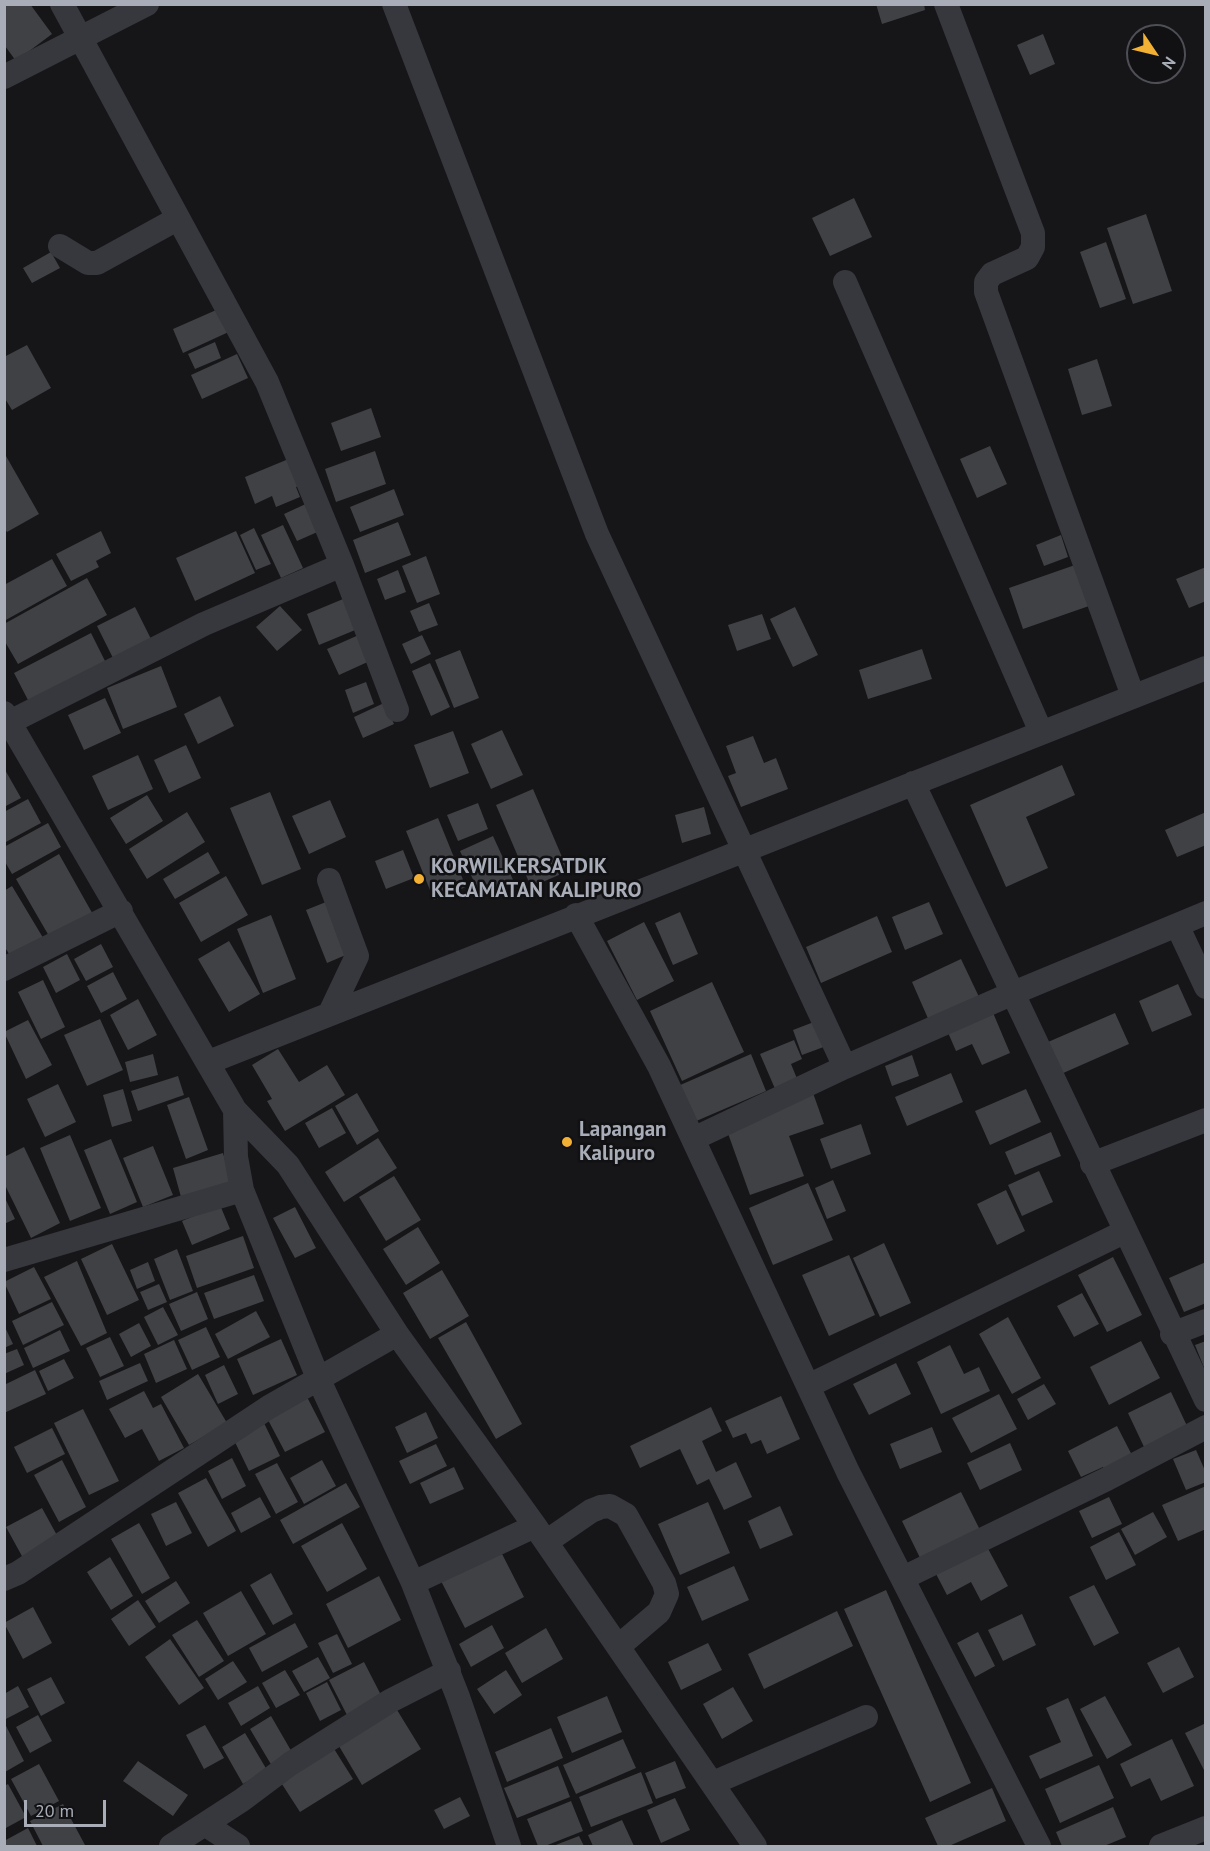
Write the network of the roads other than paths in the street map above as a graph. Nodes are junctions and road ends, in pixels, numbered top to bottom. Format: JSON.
{"nodes":[{"id":1,"x":63,"y":4,"type":"edge"},
{"id":2,"x":147,"y":4,"type":"edge"},
{"id":3,"x":394,"y":4,"type":"edge"},
{"id":4,"x":946,"y":4,"type":"edge"},
{"id":5,"x":81,"y":40,"type":"junction"},
{"id":6,"x":4,"y":77,"type":"edge"},
{"id":7,"x":177,"y":219,"type":"junction"},
{"id":8,"x":60,"y":246,"type":"dead end"},
{"id":9,"x":845,"y":282,"type":"dead end"},
{"id":10,"x":342,"y":566,"type":"junction"},
{"id":11,"x":1206,"y":668,"type":"edge"},
{"id":12,"x":1133,"y":696,"type":"junction"},
{"id":13,"x":397,"y":710,"type":"dead end"},
{"id":14,"x":6,"y":720,"type":"edge"},
{"id":15,"x":1041,"y":732,"type":"junction"},
{"id":16,"x":913,"y":783,"type":"junction"},
{"id":17,"x":745,"y":851,"type":"junction"},
{"id":18,"x":329,"y":880,"type":"dead end"},
{"id":19,"x":121,"y":911,"type":"junction"},
{"id":20,"x":1206,"y":913,"type":"edge"},
{"id":21,"x":576,"y":915,"type":"junction"},
{"id":22,"x":1177,"y":925,"type":"junction"},
{"id":23,"x":4,"y":969,"type":"edge"},
{"id":24,"x":1206,"y":987,"type":"edge"},
{"id":25,"x":1011,"y":994,"type":"junction"},
{"id":26,"x":330,"y":1013,"type":"junction"},
{"id":27,"x":209,"y":1062,"type":"junction"},
{"id":28,"x":845,"y":1067,"type":"junction"},
{"id":29,"x":235,"y":1110,"type":"junction"},
{"id":30,"x":1206,"y":1120,"type":"edge"},
{"id":31,"x":693,"y":1139,"type":"junction"},
{"id":32,"x":1092,"y":1164,"type":"junction"},
{"id":33,"x":242,"y":1190,"type":"junction"},
{"id":34,"x":1124,"y":1232,"type":"junction"},
{"id":35,"x":4,"y":1260,"type":"edge"},
{"id":36,"x":1206,"y":1321,"type":"edge"},
{"id":37,"x":397,"y":1334,"type":"junction"},
{"id":38,"x":1172,"y":1334,"type":"junction"},
{"id":39,"x":318,"y":1378,"type":"junction"},
{"id":40,"x":808,"y":1386,"type":"junction"},
{"id":41,"x":1206,"y":1400,"type":"edge"},
{"id":42,"x":1206,"y":1427,"type":"edge"},
{"id":43,"x":541,"y":1534,"type":"junction"},
{"id":44,"x":19,"y":1571,"type":"edge"},
{"id":45,"x":903,"y":1578,"type":"junction"},
{"id":46,"x":414,"y":1583,"type":"junction"},
{"id":47,"x":620,"y":1646,"type":"junction"},
{"id":48,"x":449,"y":1671,"type":"junction"},
{"id":49,"x":867,"y":1717,"type":"dead end"},
{"id":50,"x":713,"y":1783,"type":"junction"},
{"id":51,"x":210,"y":1821,"type":"junction"},
{"id":52,"x":1206,"y":1828,"type":"edge"},
{"id":53,"x":171,"y":1846,"type":"edge"},
{"id":54,"x":238,"y":1846,"type":"edge"},
{"id":55,"x":509,"y":1846,"type":"edge"},
{"id":56,"x":756,"y":1846,"type":"edge"},
{"id":57,"x":1039,"y":1846,"type":"edge"},
{"id":58,"x":1161,"y":1846,"type":"edge"}],
"edges":[{"from":1,"to":5,"type":"street"},
{"from":2,"to":5,"type":"street"},
{"from":3,"to":17,"type":"street"},
{"from":4,"to":12,"type":"street"},
{"from":5,"to":6,"type":"street"},
{"from":5,"to":7,"type":"street"},
{"from":7,"to":8,"type":"street"},
{"from":7,"to":10,"type":"street"},
{"from":9,"to":15,"type":"street"},
{"from":10,"to":13,"type":"street"},
{"from":10,"to":14,"type":"street"},
{"from":11,"to":12,"type":"street"},
{"from":12,"to":15,"type":"street"},
{"from":14,"to":19,"type":"street"},
{"from":15,"to":16,"type":"street"},
{"from":16,"to":17,"type":"street"},
{"from":16,"to":25,"type":"street"},
{"from":17,"to":21,"type":"street"},
{"from":17,"to":28,"type":"street"},
{"from":18,"to":26,"type":"street"},
{"from":19,"to":23,"type":"street"},
{"from":19,"to":27,"type":"street"},
{"from":20,"to":22,"type":"street"},
{"from":21,"to":26,"type":"street"},
{"from":21,"to":31,"type":"street"},
{"from":22,"to":24,"type":"street"},
{"from":22,"to":25,"type":"street"},
{"from":25,"to":28,"type":"street"},
{"from":25,"to":32,"type":"street"},
{"from":26,"to":27,"type":"street"},
{"from":27,"to":29,"type":"street"},
{"from":28,"to":31,"type":"street"},
{"from":29,"to":33,"type":"street"},
{"from":29,"to":37,"type":"street"},
{"from":30,"to":32,"type":"street"},
{"from":31,"to":40,"type":"street"},
{"from":32,"to":34,"type":"street"},
{"from":33,"to":35,"type":"street"},
{"from":33,"to":39,"type":"street"},
{"from":34,"to":38,"type":"street"},
{"from":34,"to":40,"type":"street"},
{"from":36,"to":38,"type":"street"},
{"from":37,"to":39,"type":"street"},
{"from":37,"to":43,"type":"street"},
{"from":38,"to":41,"type":"street"},
{"from":39,"to":44,"type":"street"},
{"from":39,"to":46,"type":"street"},
{"from":40,"to":45,"type":"street"},
{"from":42,"to":45,"type":"street"},
{"from":43,"to":46,"type":"street"},
{"from":43,"to":47,"type":"street"},
{"from":43,"to":47,"type":"street"},
{"from":45,"to":57,"type":"street"},
{"from":46,"to":48,"type":"street"},
{"from":47,"to":50,"type":"street"},
{"from":48,"to":51,"type":"street"},
{"from":48,"to":55,"type":"street"},
{"from":49,"to":50,"type":"street"},
{"from":50,"to":56,"type":"street"},
{"from":51,"to":53,"type":"street"},
{"from":51,"to":54,"type":"street"},
{"from":52,"to":58,"type":"street"}]}
